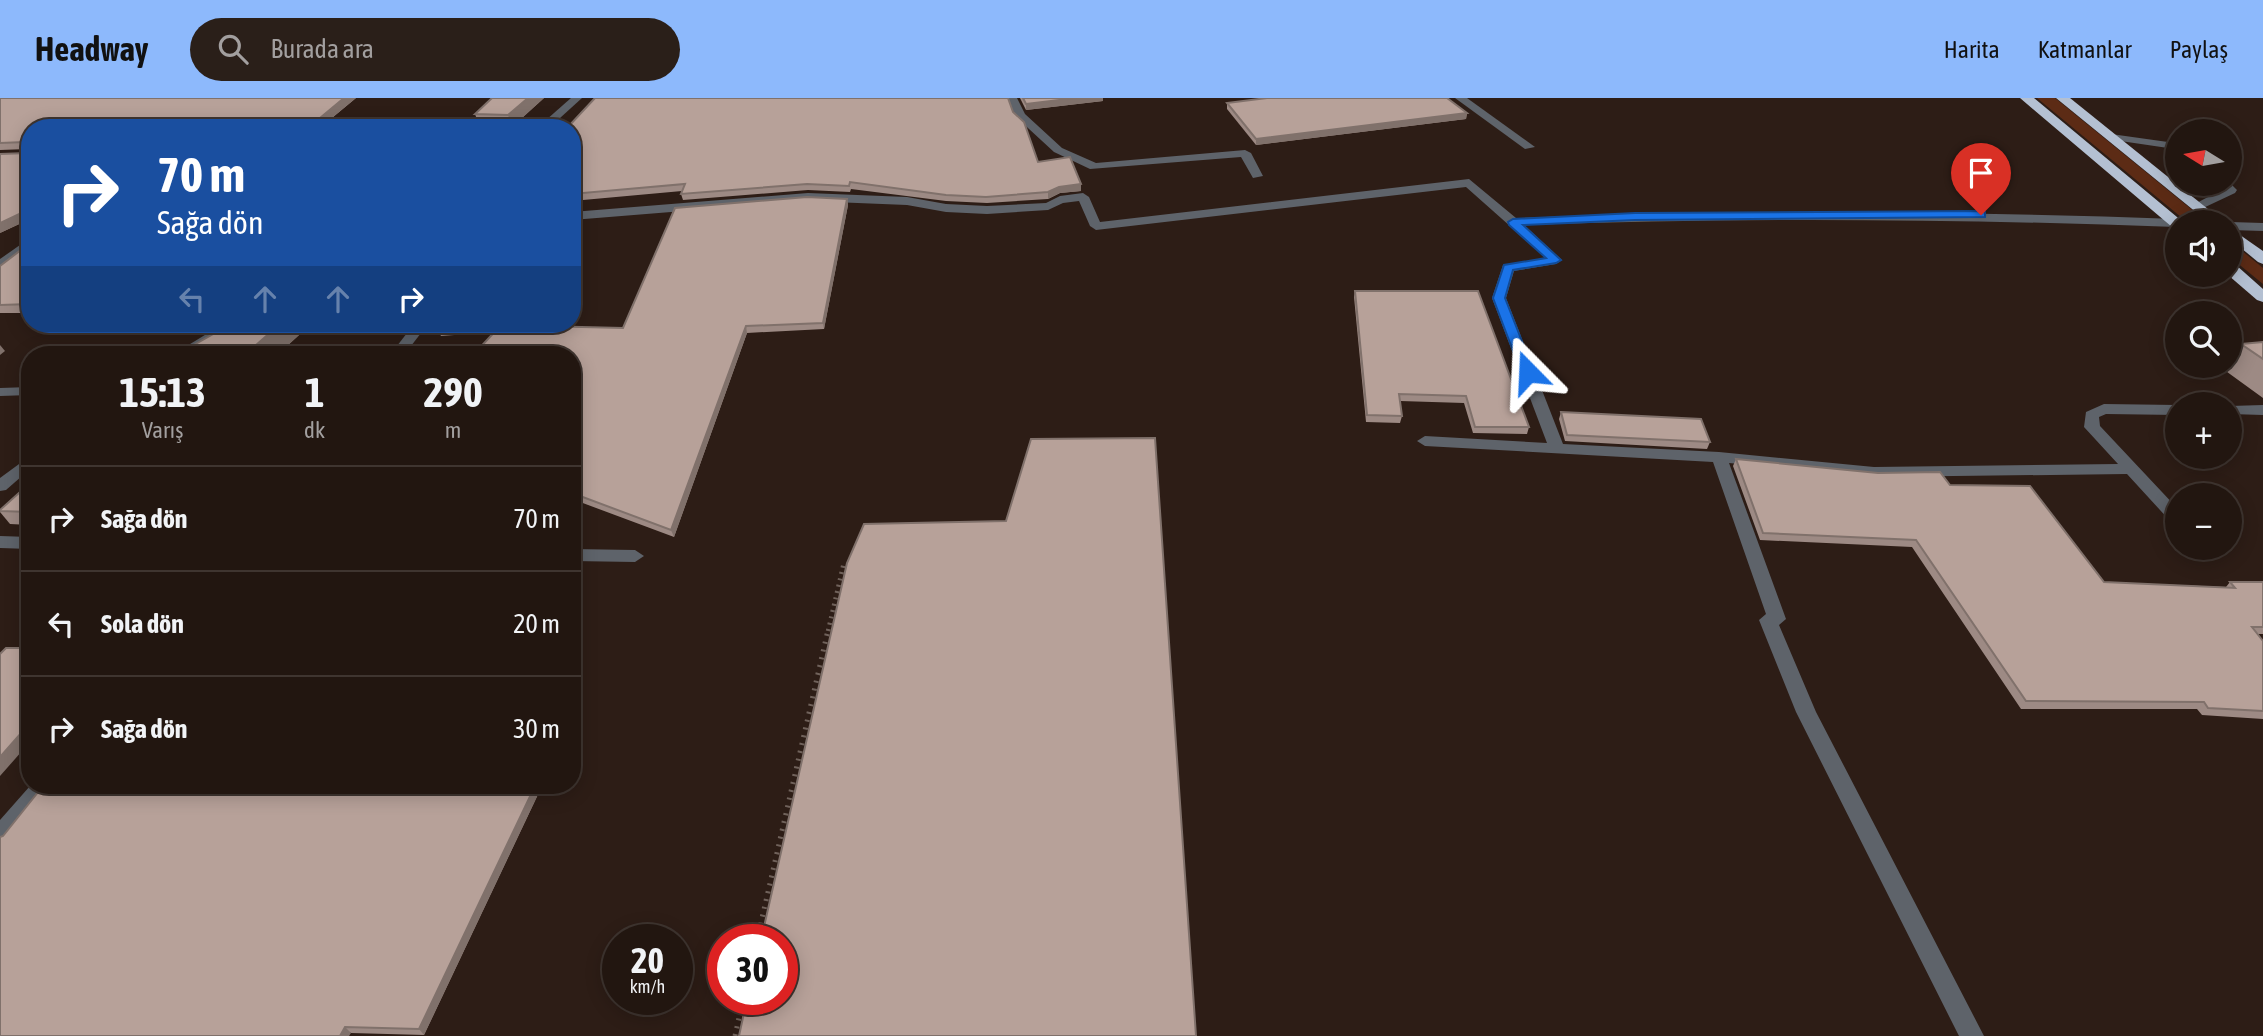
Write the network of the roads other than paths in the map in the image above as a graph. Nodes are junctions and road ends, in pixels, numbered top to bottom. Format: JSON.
{"nodes":[{"id":1,"x":577,"y":98,"type":"edge"},
{"id":2,"x":1013,"y":98,"type":"edge"},
{"id":3,"x":1460,"y":98,"type":"edge"},
{"id":4,"x":2026,"y":98,"type":"edge"},
{"id":5,"x":2062,"y":98,"type":"edge"},
{"id":6,"x":552,"y":119,"type":"edge"},
{"id":7,"x":2111,"y":137,"type":"junction"},
{"id":8,"x":2165,"y":144,"type":"edge"},
{"id":9,"x":1529,"y":147,"type":"dead end"},
{"id":10,"x":1257,"y":176,"type":"dead end"},
{"id":11,"x":2218,"y":196,"type":"edge"},
{"id":12,"x":2197,"y":206,"type":"junction"},
{"id":13,"x":2202,"y":210,"type":"edge"},
{"id":14,"x":581,"y":215,"type":"edge"},
{"id":15,"x":2165,"y":215,"type":"edge"},
{"id":16,"x":1513,"y":222,"type":"junction"},
{"id":17,"x":2165,"y":223,"type":"edge"},
{"id":18,"x":2242,"y":226,"type":"edge"},
{"id":19,"x":2263,"y":227,"type":"edge"},
{"id":20,"x":2242,"y":242,"type":"edge"},
{"id":21,"x":21,"y":249,"type":"edge"},
{"id":22,"x":2263,"y":259,"type":"edge"},
{"id":23,"x":0,"y":265,"type":"edge"},
{"id":24,"x":2242,"y":278,"type":"edge"},
{"id":25,"x":2263,"y":296,"type":"edge"},
{"id":26,"x":217,"y":333,"type":"edge"},
{"id":27,"x":195,"y":346,"type":"edge"},
{"id":28,"x":21,"y":391,"type":"edge"},
{"id":29,"x":0,"y":392,"type":"edge"},
{"id":30,"x":2165,"y":410,"type":"edge"},
{"id":31,"x":2242,"y":410,"type":"edge"},
{"id":32,"x":2263,"y":410,"type":"edge"},
{"id":33,"x":1425,"y":441,"type":"dead end"},
{"id":34,"x":1556,"y":446,"type":"junction"},
{"id":35,"x":1720,"y":457,"type":"junction"},
{"id":36,"x":21,"y":468,"type":"edge"},
{"id":37,"x":2131,"y":469,"type":"junction"},
{"id":38,"x":0,"y":486,"type":"edge"},
{"id":39,"x":2165,"y":505,"type":"edge"},
{"id":40,"x":0,"y":542,"type":"edge"},
{"id":41,"x":21,"y":543,"type":"edge"},
{"id":42,"x":581,"y":555,"type":"edge"},
{"id":43,"x":635,"y":556,"type":"dead end"},
{"id":44,"x":35,"y":794,"type":"edge"},
{"id":45,"x":0,"y":835,"type":"edge"},
{"id":46,"x":1972,"y":1036,"type":"edge"}],
"edges":[{"from":1,"to":6,"type":"street"},
{"from":2,"to":10,"type":"street"},
{"from":3,"to":9,"type":"street"},
{"from":4,"to":15,"type":"highway"},
{"from":5,"to":7,"type":"highway"},
{"from":7,"to":8,"type":"street"},
{"from":7,"to":12,"type":"highway"},
{"from":11,"to":12,"type":"street"},
{"from":12,"to":13,"type":"highway"},
{"from":14,"to":16,"type":"street"},
{"from":16,"to":17,"type":"street"},
{"from":16,"to":34,"type":"street"},
{"from":18,"to":19,"type":"street"},
{"from":20,"to":22,"type":"highway"},
{"from":21,"to":23,"type":"street"},
{"from":24,"to":25,"type":"highway"},
{"from":26,"to":27,"type":"street"},
{"from":28,"to":29,"type":"street"},
{"from":30,"to":37,"type":"street"},
{"from":31,"to":32,"type":"street"},
{"from":33,"to":34,"type":"street"},
{"from":34,"to":35,"type":"street"},
{"from":35,"to":37,"type":"street"},
{"from":35,"to":46,"type":"street"},
{"from":36,"to":38,"type":"street"},
{"from":37,"to":39,"type":"street"},
{"from":40,"to":41,"type":"street"},
{"from":42,"to":43,"type":"street"},
{"from":44,"to":45,"type":"street"}]}
